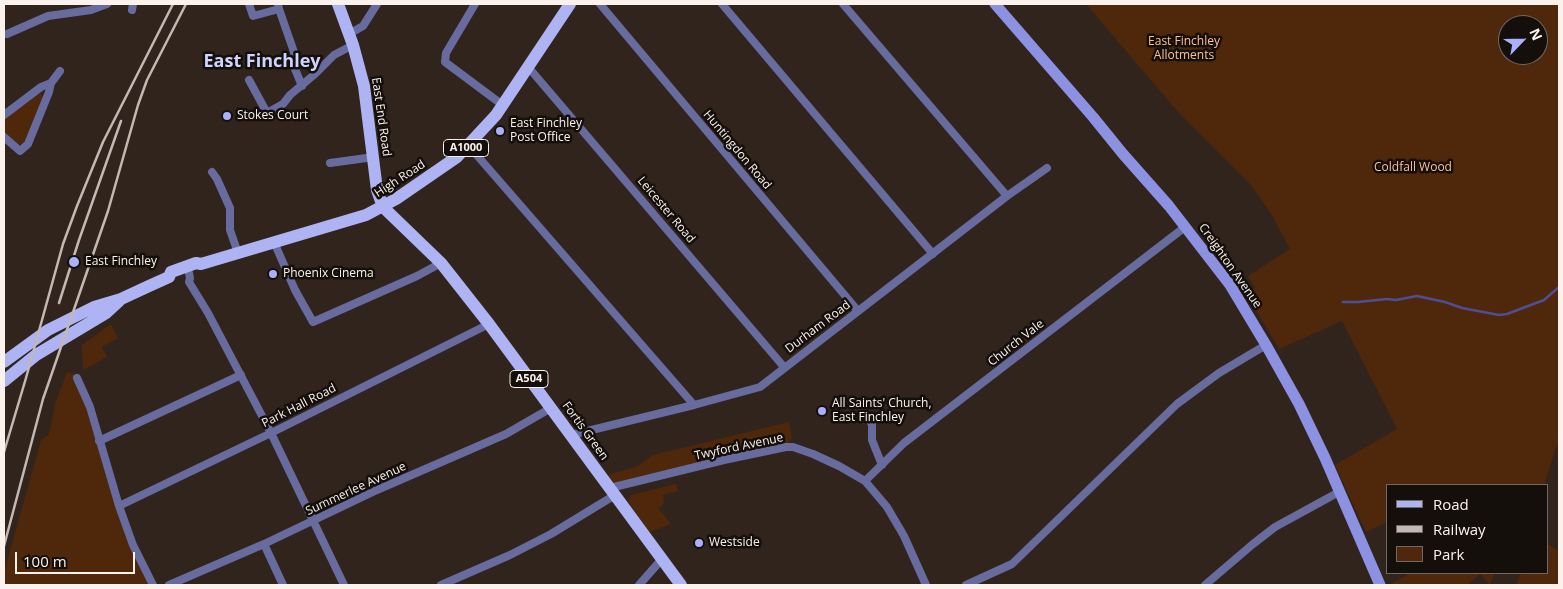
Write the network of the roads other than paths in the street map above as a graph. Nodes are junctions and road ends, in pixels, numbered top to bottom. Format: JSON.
{"nodes":[{"id":1,"x":107,"y":4,"type":"edge"},
{"id":2,"x":249,"y":4,"type":"edge"},
{"id":3,"x":338,"y":4,"type":"edge"},
{"id":4,"x":377,"y":4,"type":"edge"},
{"id":5,"x":475,"y":4,"type":"edge"},
{"id":6,"x":570,"y":4,"type":"edge"},
{"id":7,"x":600,"y":4,"type":"edge"},
{"id":8,"x":722,"y":4,"type":"edge"},
{"id":9,"x":843,"y":4,"type":"edge"},
{"id":10,"x":995,"y":4,"type":"edge"},
{"id":11,"x":278,"y":6,"type":"edge"},
{"id":12,"x":7,"y":34,"type":"dead end"},
{"id":13,"x":351,"y":40,"type":"junction"},
{"id":14,"x":529,"y":68,"type":"junction"},
{"id":15,"x":60,"y":71,"type":"dead end"},
{"id":16,"x":249,"y":80,"type":"dead end"},
{"id":17,"x":51,"y":83,"type":"junction"},
{"id":18,"x":302,"y":86,"type":"junction"},
{"id":19,"x":504,"y":106,"type":"junction"},
{"id":20,"x":4,"y":115,"type":"edge"},
{"id":21,"x":4,"y":137,"type":"edge"},
{"id":22,"x":468,"y":145,"type":"junction"},
{"id":23,"x":374,"y":157,"type":"junction"},
{"id":24,"x":330,"y":163,"type":"dead end"},
{"id":25,"x":1047,"y":168,"type":"dead end"},
{"id":26,"x":212,"y":172,"type":"dead end"},
{"id":27,"x":1007,"y":196,"type":"junction"},
{"id":28,"x":384,"y":207,"type":"junction"},
{"id":29,"x":1185,"y":226,"type":"junction"},
{"id":30,"x":274,"y":242,"type":"junction"},
{"id":31,"x":238,"y":253,"type":"junction"},
{"id":32,"x":933,"y":254,"type":"junction"},
{"id":33,"x":441,"y":263,"type":"junction"},
{"id":34,"x":201,"y":264,"type":"junction"},
{"id":35,"x":169,"y":277,"type":"junction"},
{"id":36,"x":189,"y":277,"type":"junction"},
{"id":37,"x":121,"y":299,"type":"junction"},
{"id":38,"x":858,"y":311,"type":"junction"},
{"id":39,"x":489,"y":324,"type":"junction"},
{"id":40,"x":1266,"y":345,"type":"junction"},
{"id":41,"x":4,"y":362,"type":"edge"},
{"id":42,"x":784,"y":367,"type":"junction"},
{"id":43,"x":241,"y":375,"type":"junction"},
{"id":44,"x":77,"y":378,"type":"dead end"},
{"id":45,"x":4,"y":381,"type":"edge"},
{"id":46,"x":694,"y":405,"type":"junction"},
{"id":47,"x":551,"y":408,"type":"junction"},
{"id":48,"x":862,"y":411,"type":"dead end"},
{"id":49,"x":271,"y":433,"type":"junction"},
{"id":50,"x":571,"y":434,"type":"junction"},
{"id":51,"x":99,"y":440,"type":"junction"},
{"id":52,"x":882,"y":464,"type":"junction"},
{"id":53,"x":865,"y":481,"type":"junction"},
{"id":54,"x":613,"y":492,"type":"junction"},
{"id":55,"x":1340,"y":492,"type":"junction"},
{"id":56,"x":119,"y":506,"type":"junction"},
{"id":57,"x":313,"y":521,"type":"junction"},
{"id":58,"x":264,"y":544,"type":"junction"},
{"id":59,"x":662,"y":559,"type":"junction"},
{"id":60,"x":188,"y":581,"type":"edge"},
{"id":61,"x":153,"y":585,"type":"edge"},
{"id":62,"x":169,"y":585,"type":"edge"},
{"id":63,"x":283,"y":585,"type":"edge"},
{"id":64,"x":344,"y":585,"type":"edge"},
{"id":65,"x":441,"y":585,"type":"edge"},
{"id":66,"x":639,"y":585,"type":"edge"},
{"id":67,"x":681,"y":585,"type":"edge"},
{"id":68,"x":926,"y":585,"type":"edge"},
{"id":69,"x":966,"y":585,"type":"edge"},
{"id":70,"x":1205,"y":585,"type":"edge"},
{"id":71,"x":1380,"y":585,"type":"edge"}],
"edges":[{"from":1,"to":12,"type":"street"},
{"from":2,"to":11,"type":"street"},
{"from":3,"to":13,"type":"main road","name":"East End Road","number":"A504"},
{"from":4,"to":13,"type":"street"},
{"from":5,"to":19,"type":"street"},
{"from":6,"to":14,"type":"main road","name":"High Road","number":"A1000"},
{"from":7,"to":38,"type":"street","name":"Huntingdon Road"},
{"from":8,"to":32,"type":"street"},
{"from":9,"to":27,"type":"street"},
{"from":10,"to":29,"type":"street","name":"Creighton Avenue"},
{"from":11,"to":18,"type":"street"},
{"from":13,"to":18,"type":"street"},
{"from":13,"to":23,"type":"main road","name":"East End Road","number":"A504"},
{"from":14,"to":19,"type":"main road","name":"High Road","number":"A1000"},
{"from":14,"to":42,"type":"street","name":"Leicester Road"},
{"from":15,"to":17,"type":"street"},
{"from":16,"to":18,"type":"street"},
{"from":17,"to":20,"type":"street"},
{"from":17,"to":21,"type":"street"},
{"from":19,"to":22,"type":"main road","name":"High Road","number":"A1000"},
{"from":22,"to":28,"type":"main road","name":"High Road","number":"A1000"},
{"from":22,"to":46,"type":"street"},
{"from":23,"to":24,"type":"street"},
{"from":23,"to":28,"type":"main road","name":"East End Road","number":"A504"},
{"from":25,"to":27,"type":"street","name":"Durham Road"},
{"from":26,"to":31,"type":"street"},
{"from":27,"to":32,"type":"street","name":"Durham Road"},
{"from":28,"to":30,"type":"main road","name":"High Road","number":"A1000"},
{"from":28,"to":33,"type":"main road","name":"Fortis Green","number":"A504"},
{"from":29,"to":40,"type":"street","name":"Creighton Avenue"},
{"from":29,"to":52,"type":"street","name":"Church Vale"},
{"from":30,"to":31,"type":"main road","name":"High Road","number":"A1000"},
{"from":30,"to":33,"type":"street"},
{"from":31,"to":34,"type":"main road","name":"High Road","number":"A1000"},
{"from":32,"to":38,"type":"street","name":"Durham Road"},
{"from":33,"to":39,"type":"main road","name":"Fortis Green","number":"A504"},
{"from":34,"to":35,"type":"main road","name":"High Road","number":"A1000"},
{"from":34,"to":36,"type":"main road","name":"High Road","number":"A1000"},
{"from":35,"to":36,"type":"main road","name":"High Road","number":"A1000"},
{"from":35,"to":37,"type":"main road","name":"High Road","number":"A1000"},
{"from":36,"to":43,"type":"street"},
{"from":37,"to":41,"type":"main road","name":"High Road","number":"A1000"},
{"from":37,"to":45,"type":"main road","name":"High Road","number":"A1000"},
{"from":38,"to":42,"type":"street","name":"Durham Road"},
{"from":39,"to":47,"type":"main road","name":"Fortis Green","number":"A504"},
{"from":39,"to":49,"type":"street","name":"Park Hall Road"},
{"from":40,"to":55,"type":"street","name":"Creighton Avenue"},
{"from":40,"to":69,"type":"street"},
{"from":42,"to":46,"type":"street","name":"Durham Road"},
{"from":43,"to":49,"type":"street"},
{"from":43,"to":51,"type":"street"},
{"from":44,"to":51,"type":"street"},
{"from":46,"to":50,"type":"street","name":"Durham Road"},
{"from":47,"to":50,"type":"main road","name":"Fortis Green","number":"A504"},
{"from":47,"to":57,"type":"street","name":"Summerlee Avenue"},
{"from":48,"to":52,"type":"street"},
{"from":49,"to":56,"type":"street","name":"Park Hall Road"},
{"from":49,"to":57,"type":"street"},
{"from":50,"to":54,"type":"main road","name":"Fortis Green","number":"A504"},
{"from":51,"to":56,"type":"street"},
{"from":52,"to":53,"type":"street","name":"Church Vale"},
{"from":53,"to":54,"type":"street","name":"Twyford Avenue"},
{"from":53,"to":68,"type":"street","name":"Twyford Avenue"},
{"from":54,"to":59,"type":"main road","name":"Fortis Green","number":"A504"},
{"from":54,"to":65,"type":"street","name":"Twyford Avenue"},
{"from":55,"to":70,"type":"street"},
{"from":55,"to":71,"type":"street","name":"Creighton Avenue"},
{"from":56,"to":61,"type":"street"},
{"from":57,"to":58,"type":"street","name":"Summerlee Avenue"},
{"from":57,"to":64,"type":"street"},
{"from":58,"to":60,"type":"street","name":"Summerlee Avenue"},
{"from":58,"to":63,"type":"street"},
{"from":59,"to":66,"type":"street"},
{"from":59,"to":67,"type":"main road","name":"Fortis Green","number":"A504"},
{"from":60,"to":62,"type":"street","name":"Summerlee Avenue"}]}
